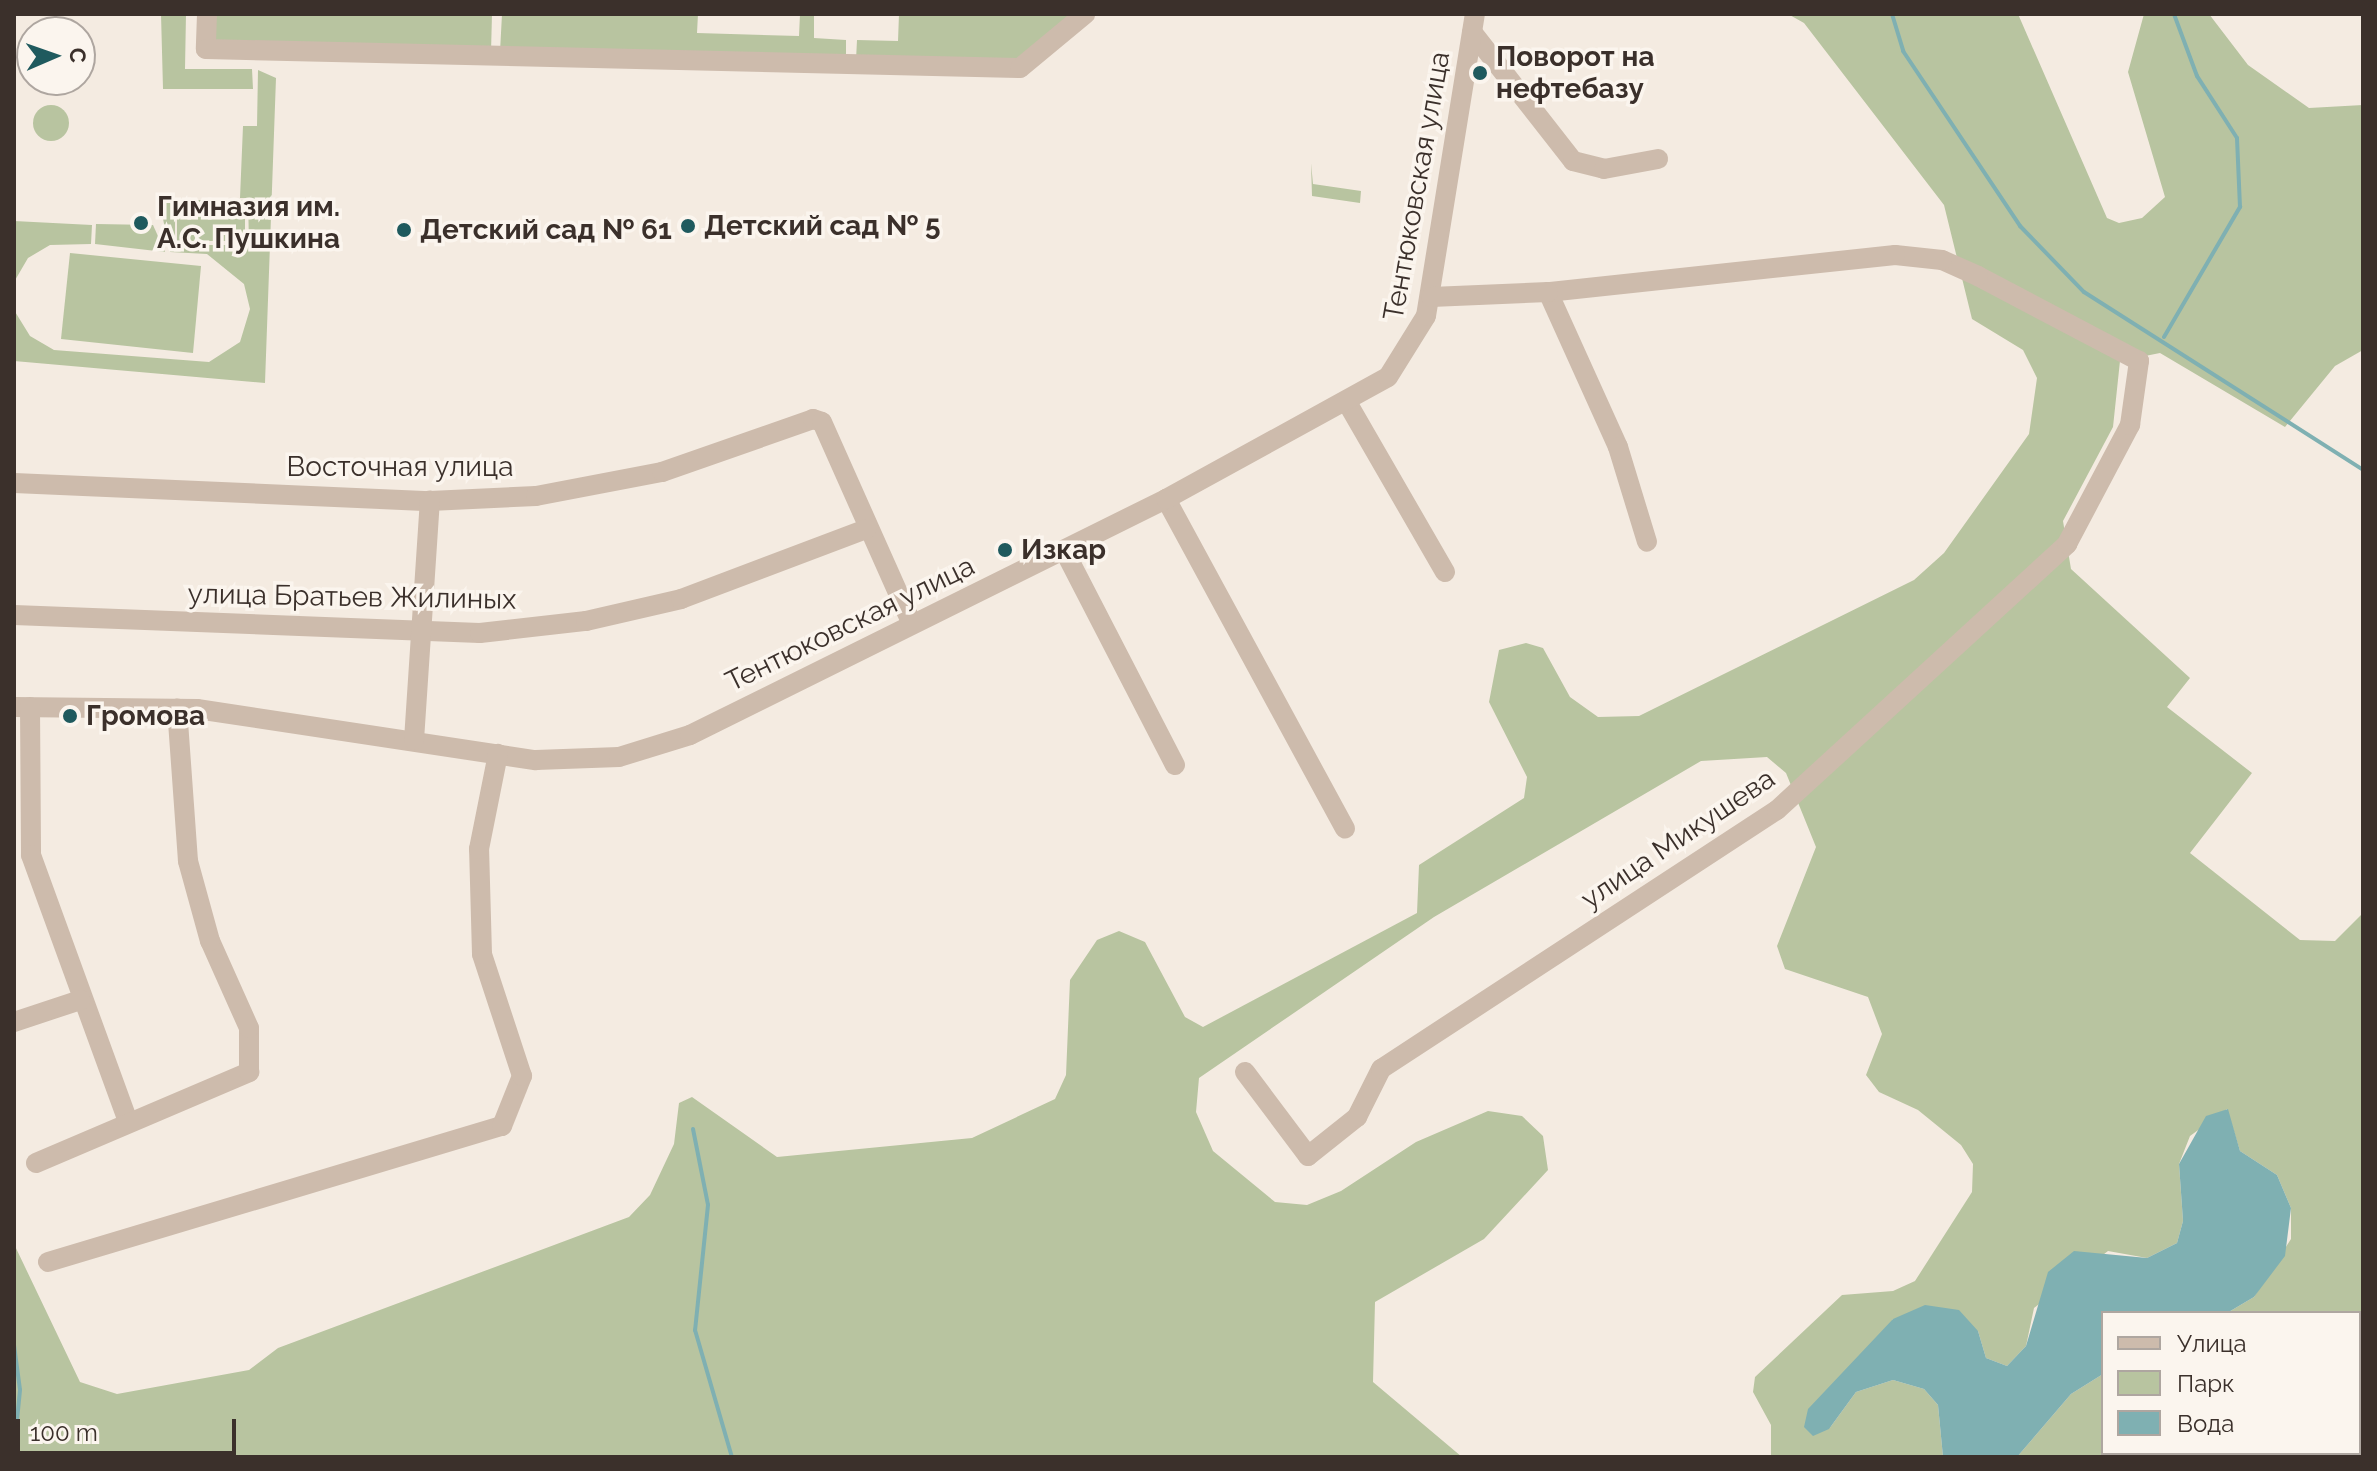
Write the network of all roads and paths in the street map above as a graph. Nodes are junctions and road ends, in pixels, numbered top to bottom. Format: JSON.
{"nodes":[{"id":1,"x":207,"y":14,"type":"edge"},
{"id":2,"x":1085,"y":14,"type":"edge"},
{"id":3,"x":1474,"y":23,"type":"edge"},
{"id":4,"x":1658,"y":159,"type":"dead end"},
{"id":5,"x":1548,"y":292,"type":"junction"},
{"id":6,"x":1431,"y":297,"type":"junction"},
{"id":7,"x":1348,"y":404,"type":"junction"},
{"id":8,"x":14,"y":483,"type":"edge"},
{"id":9,"x":1166,"y":499,"type":"junction"},
{"id":10,"x":430,"y":501,"type":"junction"},
{"id":11,"x":866,"y":529,"type":"junction"},
{"id":12,"x":1647,"y":542,"type":"dead end"},
{"id":13,"x":1064,"y":550,"type":"junction"},
{"id":14,"x":1445,"y":572,"type":"dead end"},
{"id":15,"x":14,"y":615,"type":"edge"},
{"id":16,"x":912,"y":624,"type":"junction"},
{"id":17,"x":423,"y":631,"type":"junction"},
{"id":18,"x":22,"y":707,"type":"edge"},
{"id":19,"x":177,"y":708,"type":"junction"},
{"id":20,"x":414,"y":740,"type":"junction"},
{"id":21,"x":498,"y":754,"type":"junction"},
{"id":22,"x":1175,"y":765,"type":"dead end"},
{"id":23,"x":1345,"y":829,"type":"dead end"},
{"id":24,"x":80,"y":1000,"type":"junction"},
{"id":25,"x":14,"y":1022,"type":"edge"},
{"id":26,"x":1245,"y":1072,"type":"dead end"},
{"id":27,"x":128,"y":1121,"type":"junction"},
{"id":28,"x":36,"y":1163,"type":"dead end"},
{"id":29,"x":48,"y":1262,"type":"dead end"}],
"edges":[{"from":1,"to":2,"type":"street"},
{"from":3,"to":4,"type":"street"},
{"from":3,"to":6,"type":"street","name":"Тентюковская улица"},
{"from":5,"to":6,"type":"street"},
{"from":5,"to":12,"type":"street"},
{"from":5,"to":26,"type":"street","name":"улица Микушева"},
{"from":6,"to":7,"type":"street","name":"Тентюковская улица"},
{"from":7,"to":9,"type":"street","name":"Тентюковская улица"},
{"from":7,"to":14,"type":"street"},
{"from":8,"to":10,"type":"street","name":"Восточная улица"},
{"from":9,"to":13,"type":"street","name":"Тентюковская улица"},
{"from":9,"to":23,"type":"street"},
{"from":10,"to":11,"type":"street","name":"Восточная улица"},
{"from":10,"to":17,"type":"street"},
{"from":11,"to":16,"type":"street"},
{"from":11,"to":17,"type":"street","name":"улица Братьев Жилиных"},
{"from":13,"to":16,"type":"street","name":"Тентюковская улица"},
{"from":13,"to":22,"type":"street"},
{"from":15,"to":17,"type":"street","name":"улица Братьев Жилиных"},
{"from":16,"to":21,"type":"street","name":"Тентюковская улица"},
{"from":17,"to":20,"type":"street"},
{"from":18,"to":19,"type":"street","name":"Тентюковская улица"},
{"from":18,"to":24,"type":"street"},
{"from":19,"to":20,"type":"street","name":"Тентюковская улица"},
{"from":19,"to":27,"type":"street"},
{"from":20,"to":21,"type":"street","name":"Тентюковская улица"},
{"from":21,"to":29,"type":"street"},
{"from":24,"to":25,"type":"street"},
{"from":24,"to":27,"type":"street"},
{"from":27,"to":28,"type":"street"}]}
